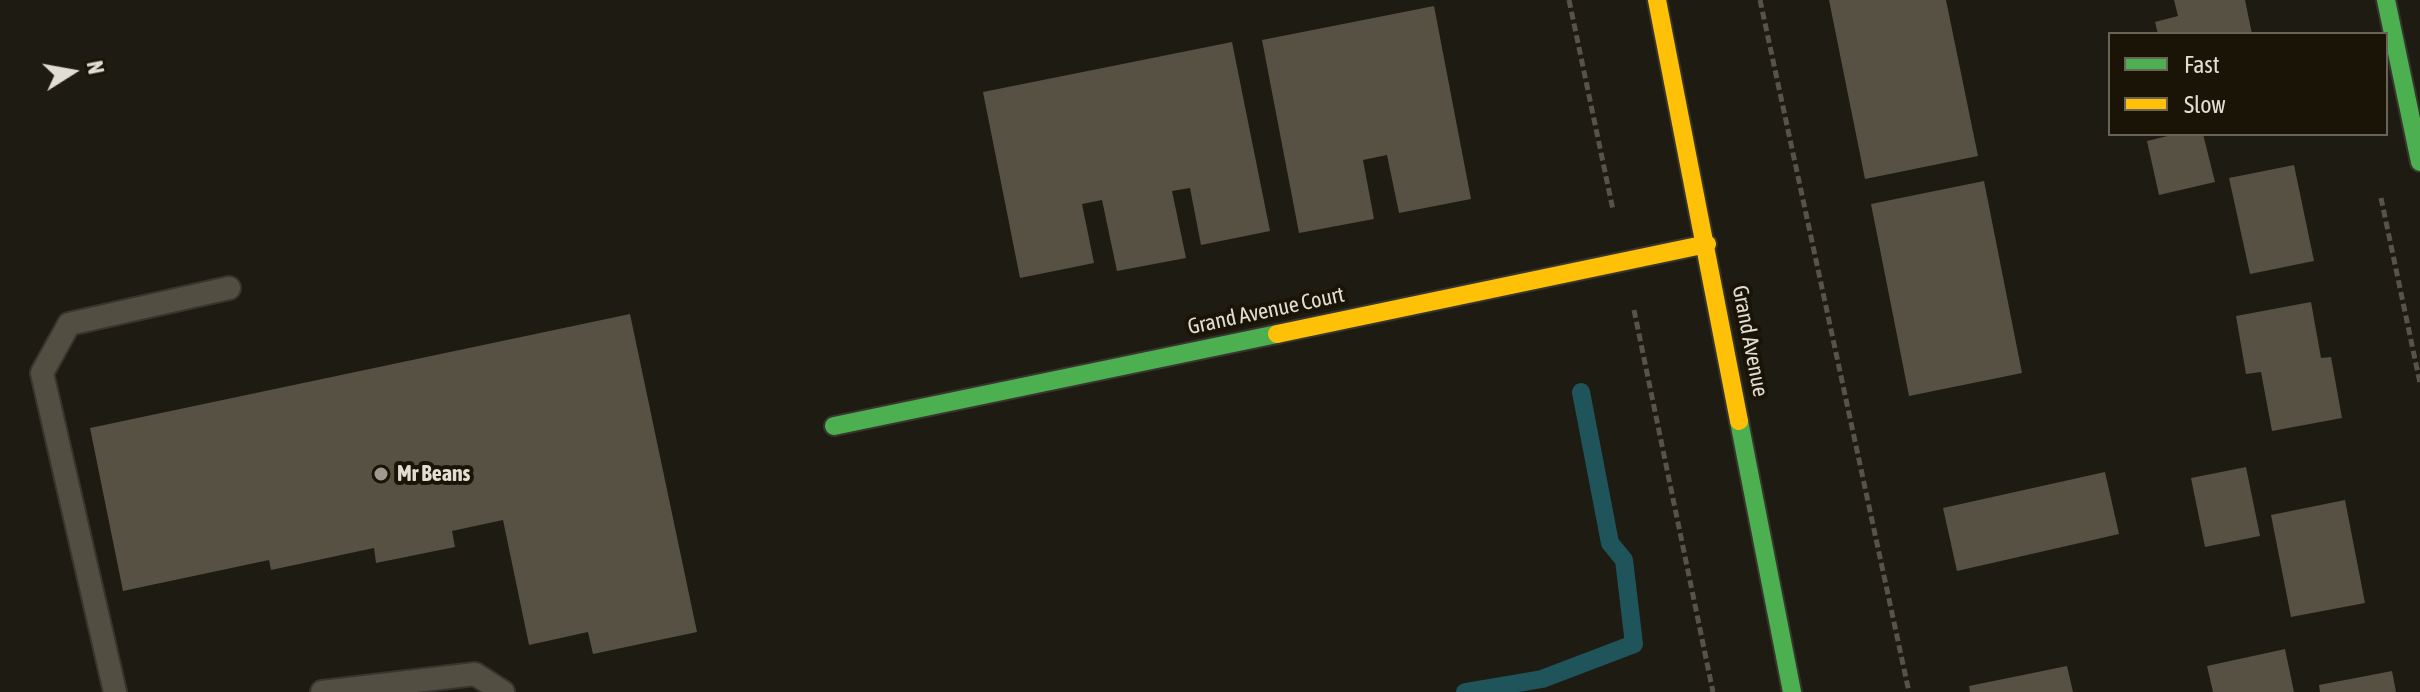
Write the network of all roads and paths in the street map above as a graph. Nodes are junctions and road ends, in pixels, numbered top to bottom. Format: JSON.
{"nodes":[{"id":1,"x":1569,"y":0,"type":"edge"},
{"id":2,"x":1657,"y":0,"type":"edge"},
{"id":3,"x":1760,"y":0,"type":"edge"},
{"id":4,"x":2386,"y":0,"type":"edge"},
{"id":5,"x":2420,"y":162,"type":"edge"},
{"id":6,"x":2381,"y":196,"type":"dead end"},
{"id":7,"x":1707,"y":244,"type":"junction"},
{"id":8,"x":1624,"y":261,"type":"junction"},
{"id":9,"x":229,"y":288,"type":"dead end"},
{"id":10,"x":2420,"y":383,"type":"edge"},
{"id":11,"x":834,"y":426,"type":"dead end"},
{"id":12,"x":115,"y":692,"type":"edge"},
{"id":13,"x":322,"y":692,"type":"edge"},
{"id":14,"x":503,"y":692,"type":"edge"},
{"id":15,"x":1713,"y":692,"type":"edge"},
{"id":16,"x":1792,"y":692,"type":"edge"},
{"id":17,"x":1909,"y":692,"type":"edge"}],
"edges":[{"from":1,"to":8,"type":"path"},
{"from":2,"to":7,"type":"street","name":"Grand Avenue"},
{"from":3,"to":17,"type":"path"},
{"from":4,"to":5,"type":"street"},
{"from":6,"to":10,"type":"path"},
{"from":7,"to":8,"type":"street","name":"Grand Avenue Court"},
{"from":7,"to":16,"type":"street","name":"Grand Avenue"},
{"from":8,"to":11,"type":"street","name":"Grand Avenue Court"},
{"from":8,"to":15,"type":"path"},
{"from":9,"to":12,"type":"lane"},
{"from":13,"to":14,"type":"lane"}]}
